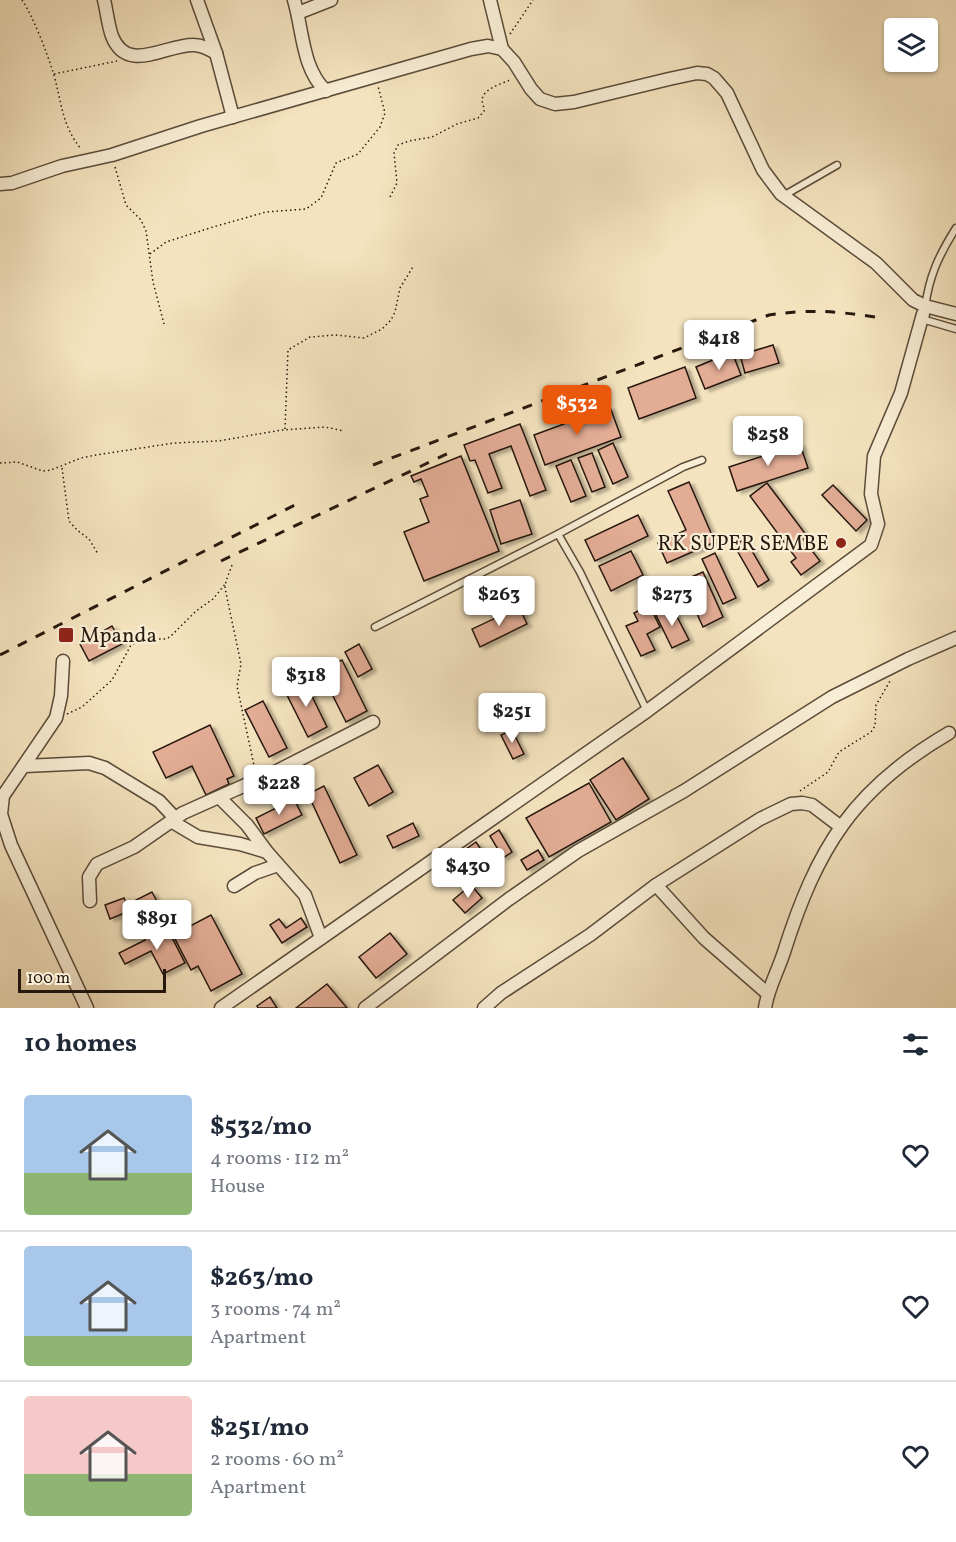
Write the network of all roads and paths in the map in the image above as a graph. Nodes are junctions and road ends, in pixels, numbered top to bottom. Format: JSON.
{"nodes":[{"id":1,"x":22,"y":0,"type":"edge"},
{"id":2,"x":104,"y":0,"type":"edge"},
{"id":3,"x":197,"y":0,"type":"edge"},
{"id":4,"x":294,"y":0,"type":"edge"},
{"id":5,"x":331,"y":0,"type":"edge"},
{"id":6,"x":490,"y":0,"type":"edge"},
{"id":7,"x":533,"y":0,"type":"edge"},
{"id":8,"x":298,"y":13,"type":"junction"},
{"id":9,"x":502,"y":45,"type":"junction"},
{"id":10,"x":216,"y":53,"type":"junction"},
{"id":11,"x":134,"y":57,"type":"junction"},
{"id":12,"x":54,"y":74,"type":"junction"},
{"id":13,"x":522,"y":74,"type":"junction"},
{"id":14,"x":376,"y":77,"type":"junction"},
{"id":15,"x":326,"y":92,"type":"junction"},
{"id":16,"x":233,"y":117,"type":"junction"},
{"id":17,"x":112,"y":155,"type":"junction"},
{"id":18,"x":90,"y":159,"type":"junction"},
{"id":19,"x":837,"y":165,"type":"dead end"},
{"id":20,"x":0,"y":184,"type":"edge"},
{"id":21,"x":783,"y":196,"type":"junction"},
{"id":22,"x":390,"y":197,"type":"dead end"},
{"id":23,"x":956,"y":228,"type":"edge"},
{"id":24,"x":150,"y":254,"type":"junction"},
{"id":25,"x":414,"y":265,"type":"dead end"},
{"id":26,"x":923,"y":313,"type":"junction"},
{"id":27,"x":956,"y":315,"type":"edge"},
{"id":28,"x":164,"y":324,"type":"dead end"},
{"id":29,"x":956,"y":329,"type":"edge"},
{"id":30,"x":285,"y":430,"type":"junction"},
{"id":31,"x":344,"y":431,"type":"dead end"},
{"id":32,"x":702,"y":460,"type":"dead end"},
{"id":33,"x":0,"y":463,"type":"edge"},
{"id":34,"x":62,"y":467,"type":"junction"},
{"id":35,"x":558,"y":534,"type":"junction"},
{"id":36,"x":98,"y":554,"type":"dead end"},
{"id":37,"x":232,"y":565,"type":"dead end"},
{"id":38,"x":226,"y":583,"type":"junction"},
{"id":39,"x":375,"y":627,"type":"dead end"},
{"id":40,"x":956,"y":638,"type":"edge"},
{"id":41,"x":63,"y":661,"type":"dead end"},
{"id":42,"x":899,"y":664,"type":"junction"},
{"id":43,"x":647,"y":711,"type":"junction"},
{"id":44,"x":56,"y":718,"type":"junction"},
{"id":45,"x":374,"y":722,"type":"dead end"},
{"id":46,"x":948,"y":733,"type":"dead end"},
{"id":47,"x":25,"y":766,"type":"junction"},
{"id":48,"x":256,"y":780,"type":"junction"},
{"id":49,"x":220,"y":798,"type":"junction"},
{"id":50,"x":790,"y":804,"type":"junction"},
{"id":51,"x":173,"y":819,"type":"junction"},
{"id":52,"x":841,"y":827,"type":"junction"},
{"id":53,"x":267,"y":852,"type":"junction"},
{"id":54,"x":278,"y":865,"type":"junction"},
{"id":55,"x":656,"y":885,"type":"junction"},
{"id":56,"x":234,"y":886,"type":"dead end"},
{"id":57,"x":90,"y":901,"type":"dead end"},
{"id":58,"x":321,"y":938,"type":"junction"},
{"id":59,"x":767,"y":993,"type":"junction"},
{"id":60,"x":87,"y":1008,"type":"edge"},
{"id":61,"x":221,"y":1008,"type":"edge"},
{"id":62,"x":365,"y":1008,"type":"edge"},
{"id":63,"x":484,"y":1008,"type":"edge"},
{"id":64,"x":765,"y":1008,"type":"edge"}],
"edges":[{"from":1,"to":12,"type":"path"},
{"from":2,"to":11,"type":"street"},
{"from":3,"to":10,"type":"street"},
{"from":4,"to":8,"type":"street"},
{"from":5,"to":8,"type":"street"},
{"from":6,"to":9,"type":"street"},
{"from":7,"to":9,"type":"path"},
{"from":8,"to":15,"type":"street"},
{"from":9,"to":13,"type":"street"},
{"from":9,"to":14,"type":"street"},
{"from":10,"to":11,"type":"street"},
{"from":10,"to":16,"type":"street"},
{"from":11,"to":12,"type":"path"},
{"from":12,"to":18,"type":"path"},
{"from":13,"to":21,"type":"street"},
{"from":13,"to":22,"type":"path"},
{"from":14,"to":15,"type":"street"},
{"from":14,"to":24,"type":"path"},
{"from":15,"to":16,"type":"street"},
{"from":16,"to":17,"type":"street"},
{"from":17,"to":18,"type":"street"},
{"from":17,"to":24,"type":"path"},
{"from":18,"to":20,"type":"street"},
{"from":19,"to":21,"type":"lane"},
{"from":21,"to":26,"type":"street"},
{"from":23,"to":26,"type":"lane"},
{"from":24,"to":28,"type":"path"},
{"from":25,"to":30,"type":"path"},
{"from":26,"to":27,"type":"street"},
{"from":26,"to":29,"type":"lane"},
{"from":26,"to":43,"type":"street"},
{"from":30,"to":31,"type":"path"},
{"from":30,"to":34,"type":"path"},
{"from":32,"to":35,"type":"lane"},
{"from":33,"to":34,"type":"path"},
{"from":34,"to":36,"type":"path"},
{"from":35,"to":39,"type":"lane"},
{"from":35,"to":43,"type":"lane"},
{"from":37,"to":38,"type":"path"},
{"from":38,"to":44,"type":"path"},
{"from":38,"to":48,"type":"path"},
{"from":40,"to":42,"type":"street"},
{"from":41,"to":44,"type":"street"},
{"from":42,"to":50,"type":"path"},
{"from":42,"to":62,"type":"street"},
{"from":43,"to":58,"type":"street"},
{"from":44,"to":47,"type":"street"},
{"from":45,"to":48,"type":"street"},
{"from":46,"to":52,"type":"street"},
{"from":47,"to":51,"type":"street"},
{"from":47,"to":60,"type":"street"},
{"from":48,"to":49,"type":"street"},
{"from":49,"to":51,"type":"street"},
{"from":49,"to":53,"type":"street"},
{"from":50,"to":52,"type":"street"},
{"from":50,"to":55,"type":"street"},
{"from":51,"to":53,"type":"street"},
{"from":51,"to":57,"type":"street"},
{"from":52,"to":59,"type":"street"},
{"from":53,"to":54,"type":"street"},
{"from":54,"to":56,"type":"street"},
{"from":54,"to":58,"type":"street"},
{"from":55,"to":59,"type":"street"},
{"from":55,"to":63,"type":"street"},
{"from":58,"to":61,"type":"street"},
{"from":59,"to":64,"type":"street"}]}
